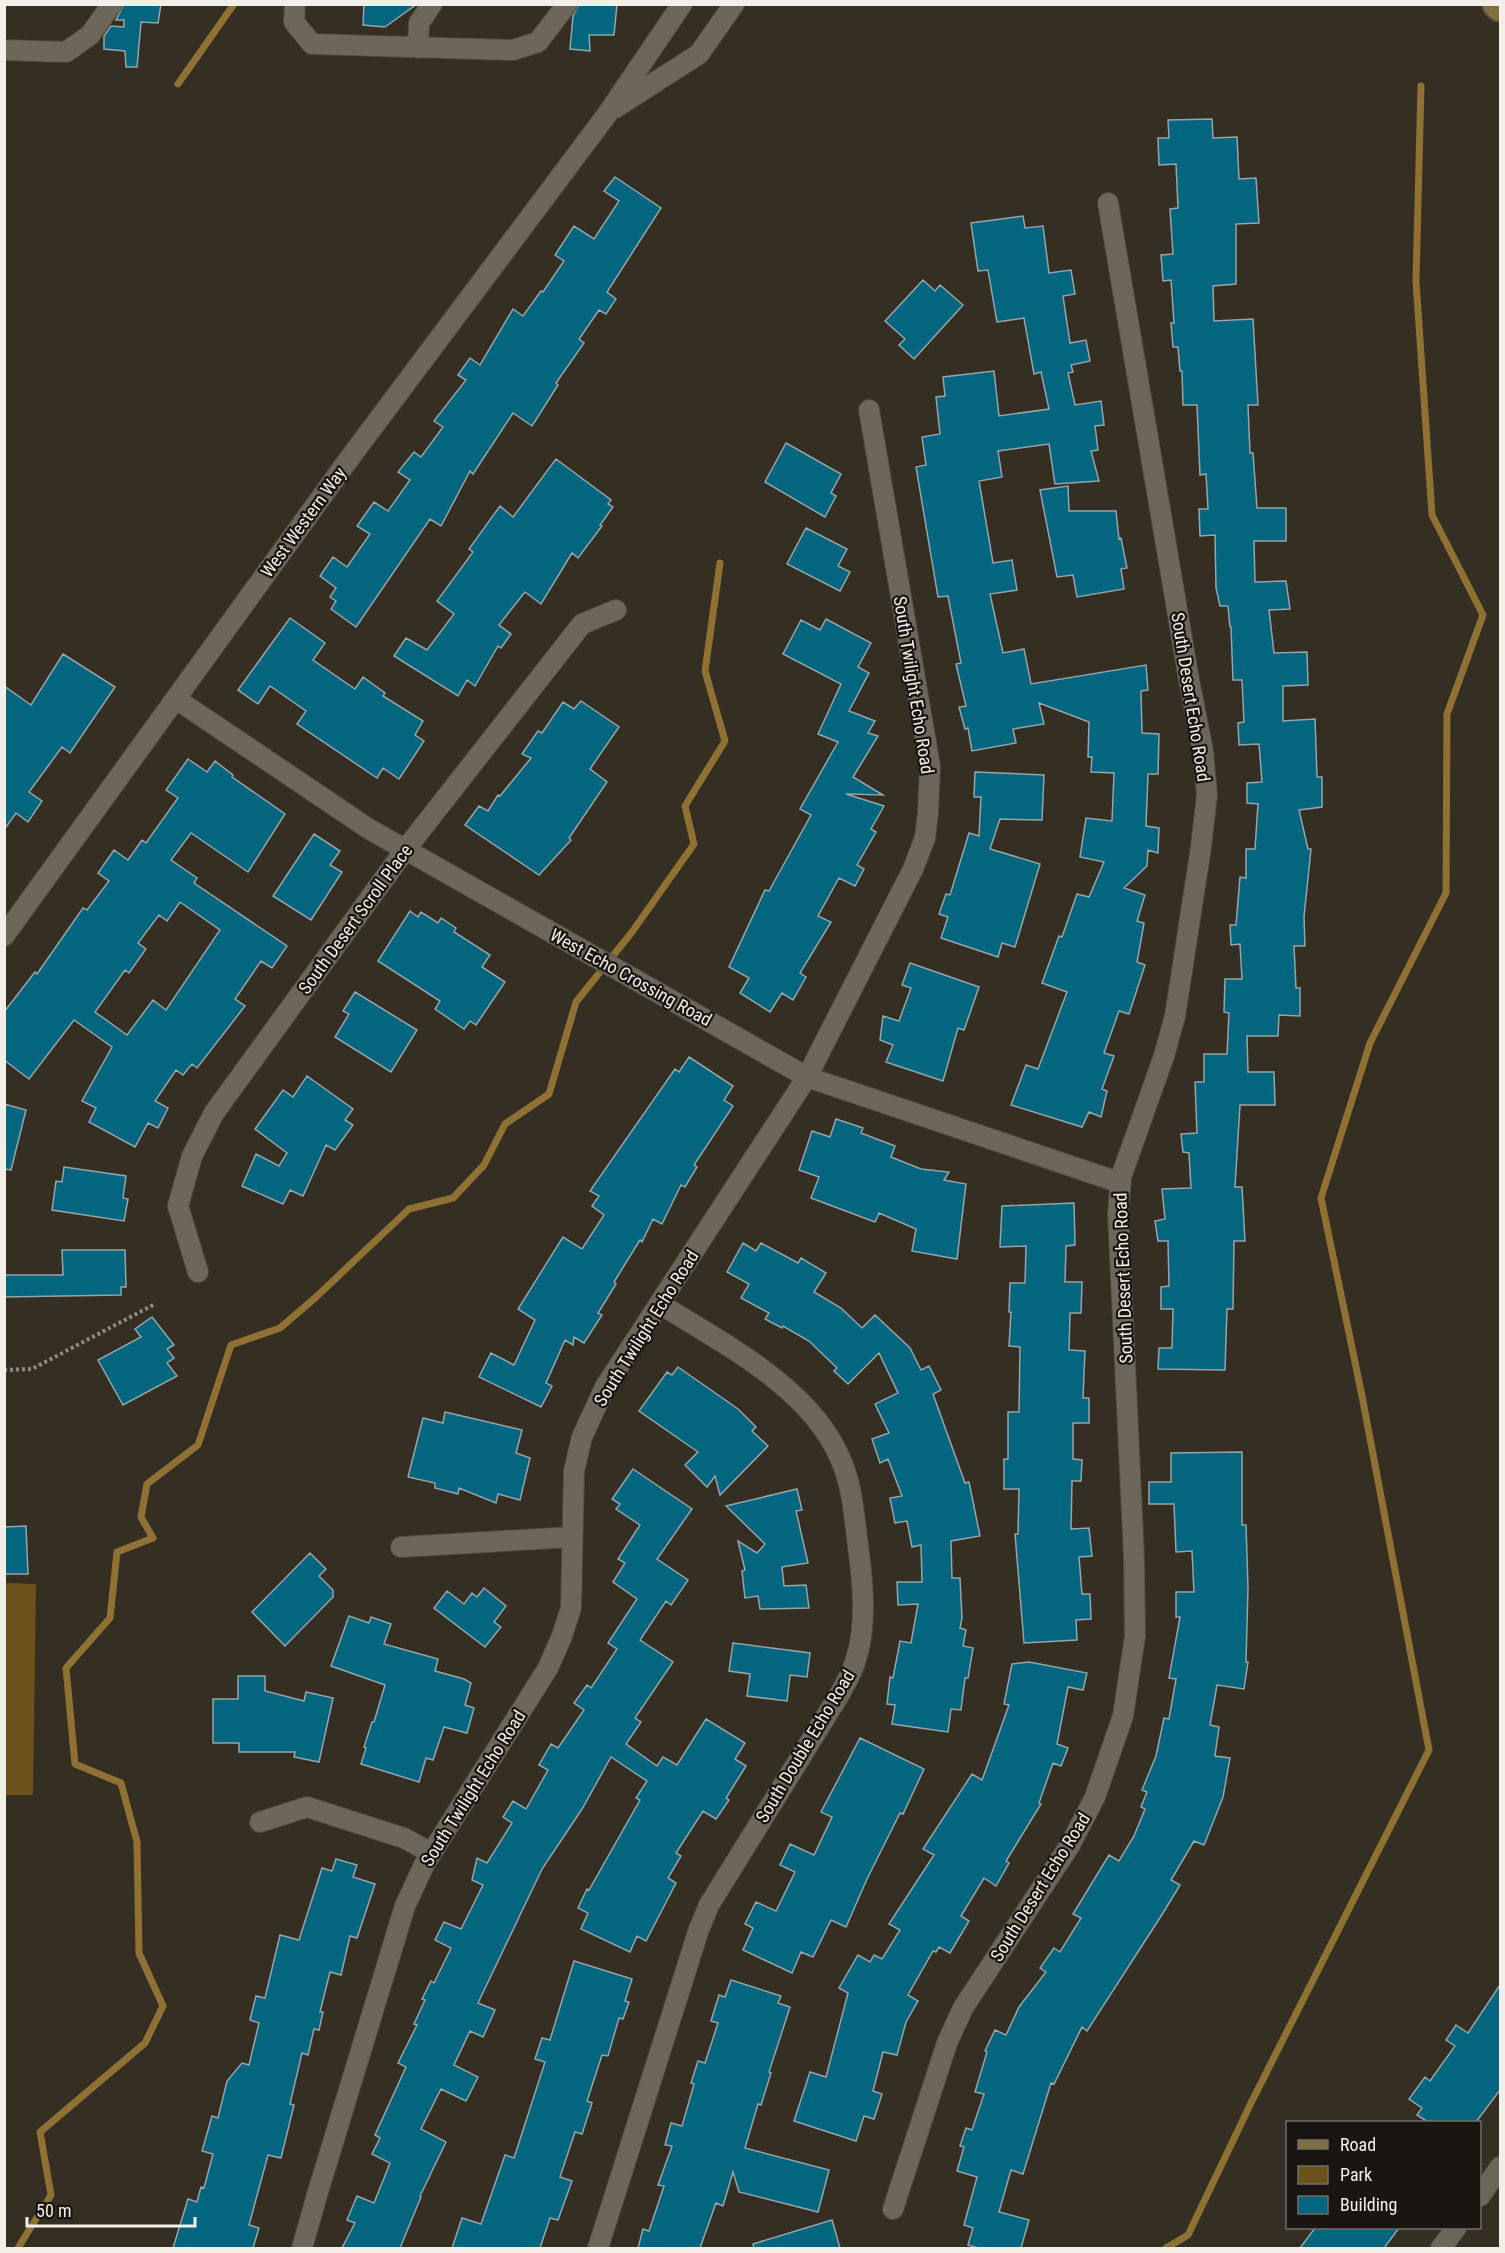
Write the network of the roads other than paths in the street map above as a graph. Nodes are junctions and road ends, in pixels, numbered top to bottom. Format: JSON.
{"nodes":[{"id":1,"x":112,"y":4,"type":"edge"},
{"id":2,"x":432,"y":4,"type":"edge"},
{"id":3,"x":567,"y":4,"type":"edge"},
{"id":4,"x":682,"y":4,"type":"edge"},
{"id":5,"x":735,"y":4,"type":"edge"},
{"id":6,"x":1497,"y":4,"type":"edge"},
{"id":7,"x":1500,"y":7,"type":"edge"},
{"id":8,"x":295,"y":13,"type":"edge"},
{"id":9,"x":418,"y":48,"type":"junction"},
{"id":10,"x":4,"y":50,"type":"edge"},
{"id":11,"x":608,"y":113,"type":"junction"},
{"id":12,"x":1108,"y":203,"type":"dead end"},
{"id":13,"x":869,"y":411,"type":"dead end"},
{"id":14,"x":616,"y":610,"type":"dead end"},
{"id":15,"x":176,"y":699,"type":"junction"},
{"id":16,"x":405,"y":850,"type":"junction"},
{"id":17,"x":4,"y":936,"type":"edge"},
{"id":18,"x":807,"y":1077,"type":"junction"},
{"id":19,"x":1120,"y":1183,"type":"junction"},
{"id":20,"x":198,"y":1272,"type":"dead end"},
{"id":21,"x":660,"y":1304,"type":"junction"},
{"id":22,"x":572,"y":1537,"type":"junction"},
{"id":23,"x":401,"y":1547,"type":"dead end"},
{"id":24,"x":260,"y":1822,"type":"dead end"},
{"id":25,"x":431,"y":1853,"type":"junction"},
{"id":26,"x":1500,"y":2167,"type":"edge"},
{"id":27,"x":1481,"y":2193,"type":"edge"},
{"id":28,"x":893,"y":2209,"type":"dead end"},
{"id":29,"x":1455,"y":2229,"type":"edge"},
{"id":30,"x":302,"y":2248,"type":"edge"},
{"id":31,"x":598,"y":2248,"type":"edge"},
{"id":32,"x":1441,"y":2248,"type":"edge"}],
"edges":[{"from":1,"to":10,"type":"street"},
{"from":2,"to":9,"type":"street"},
{"from":3,"to":9,"type":"street"},
{"from":4,"to":11,"type":"street","name":"West Western Way"},
{"from":5,"to":11,"type":"street","name":"West Western Way"},
{"from":6,"to":7,"type":"main road"},
{"from":8,"to":9,"type":"street"},
{"from":11,"to":15,"type":"street","name":"West Western Way"},
{"from":12,"to":19,"type":"street","name":"South Desert Echo Road"},
{"from":13,"to":18,"type":"street","name":"South Twilight Echo Road"},
{"from":14,"to":16,"type":"street","name":"South Desert Scroll Place"},
{"from":15,"to":16,"type":"street","name":"West Echo Crossing Road"},
{"from":15,"to":17,"type":"street","name":"West Western Way"},
{"from":16,"to":18,"type":"street","name":"West Echo Crossing Road"},
{"from":16,"to":20,"type":"street","name":"South Desert Scroll Place"},
{"from":18,"to":19,"type":"street","name":"West Echo Crossing Road"},
{"from":18,"to":21,"type":"street","name":"South Twilight Echo Road"},
{"from":19,"to":28,"type":"street","name":"South Desert Echo Road"},
{"from":21,"to":22,"type":"street","name":"South Twilight Echo Road"},
{"from":21,"to":31,"type":"street","name":"South Double Echo Road"},
{"from":22,"to":23,"type":"street"},
{"from":22,"to":25,"type":"street","name":"South Twilight Echo Road"},
{"from":24,"to":25,"type":"street"},
{"from":25,"to":30,"type":"street","name":"South Twilight Echo Road"},
{"from":26,"to":27,"type":"street"},
{"from":29,"to":32,"type":"street"}]}
